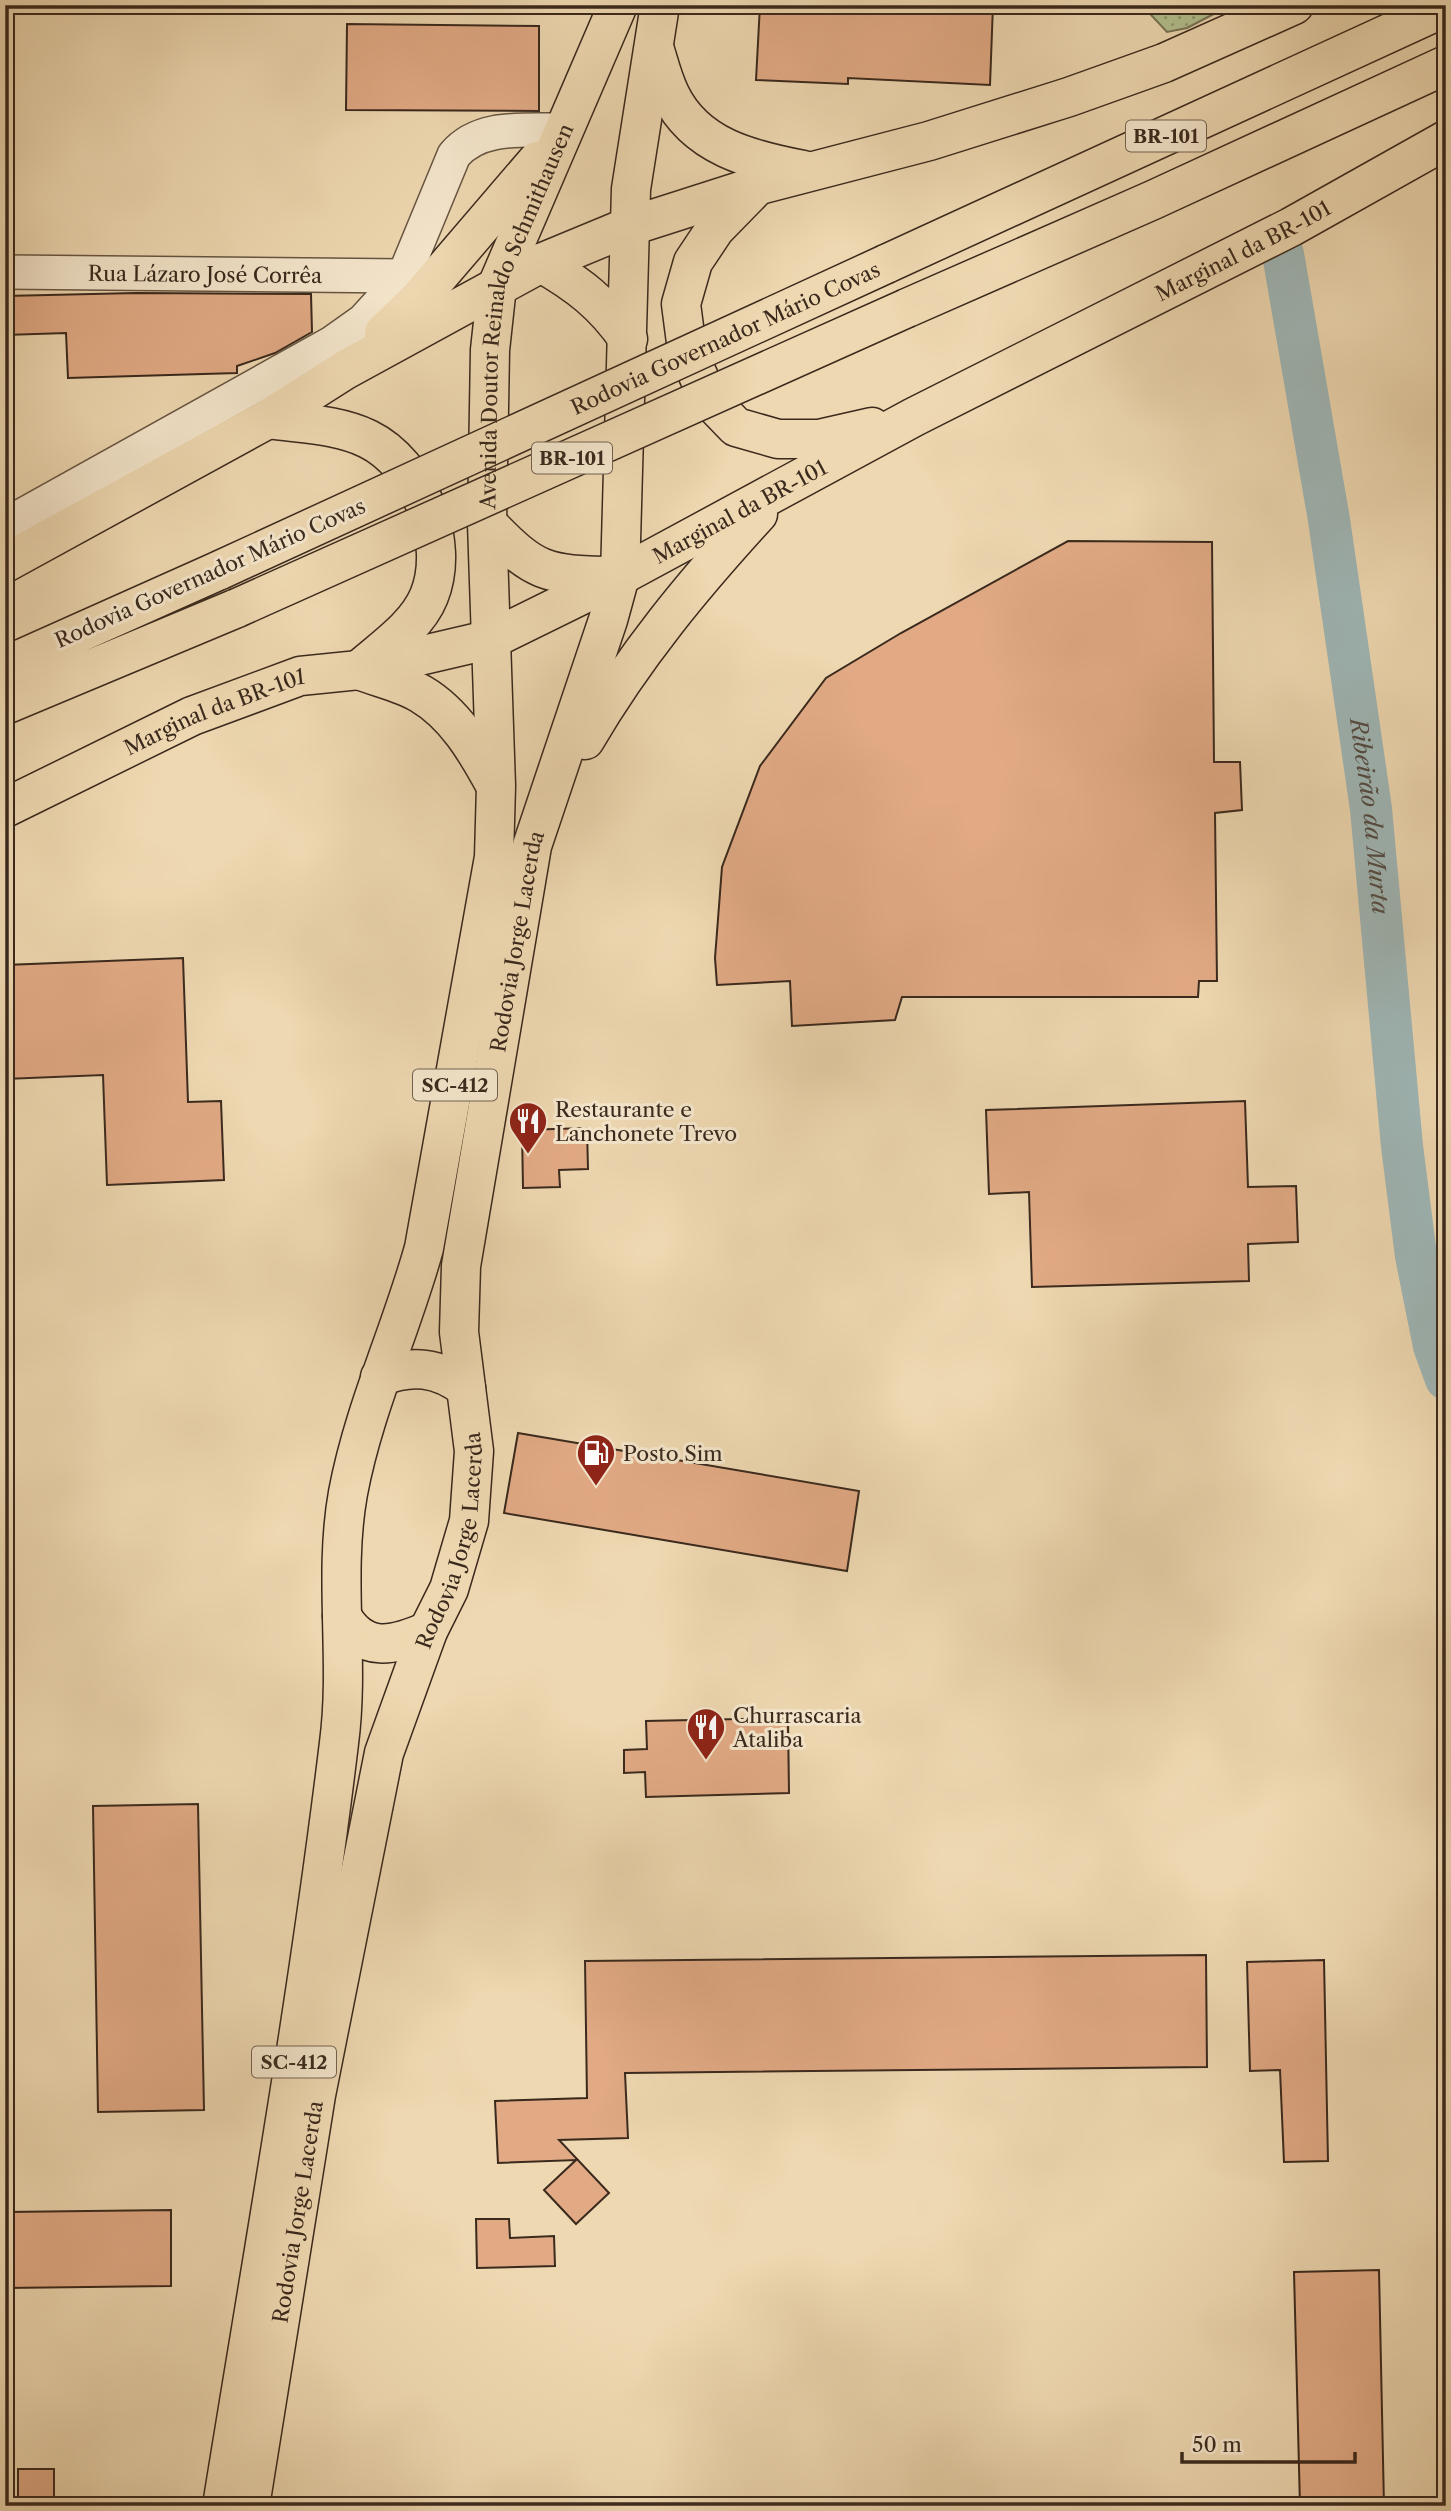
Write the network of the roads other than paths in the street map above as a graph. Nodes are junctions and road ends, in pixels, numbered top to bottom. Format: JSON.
{"nodes":[{"id":1,"x":618,"y":5,"type":"edge"},
{"id":2,"x":660,"y":5,"type":"edge"},
{"id":3,"x":1294,"y":5,"type":"edge"},
{"id":4,"x":1446,"y":7,"type":"edge"},
{"id":5,"x":653,"y":47,"type":"junction"},
{"id":6,"x":1435,"y":72,"type":"edge"},
{"id":7,"x":563,"y":130,"type":"junction"},
{"id":8,"x":1446,"y":140,"type":"edge"},
{"id":9,"x":812,"y":172,"type":"junction"},
{"id":10,"x":756,"y":186,"type":"junction"},
{"id":11,"x":628,"y":227,"type":"junction"},
{"id":12,"x":541,"y":263,"type":"junction"},
{"id":13,"x":5,"y":272,"type":"edge"},
{"id":14,"x":404,"y":276,"type":"junction"},
{"id":15,"x":497,"y":286,"type":"junction"},
{"id":16,"x":628,"y":339,"type":"junction"},
{"id":17,"x":345,"y":370,"type":"junction"},
{"id":18,"x":914,"y":417,"type":"junction"},
{"id":19,"x":268,"y":419,"type":"junction"},
{"id":20,"x":779,"y":492,"type":"junction"},
{"id":21,"x":487,"y":523,"type":"junction"},
{"id":22,"x":5,"y":525,"type":"edge"},
{"id":23,"x":5,"y":563,"type":"edge"},
{"id":24,"x":620,"y":576,"type":"junction"},
{"id":25,"x":124,"y":612,"type":"junction"},
{"id":26,"x":492,"y":639,"type":"junction"},
{"id":27,"x":5,"y":649,"type":"edge"},
{"id":28,"x":5,"y":666,"type":"edge"},
{"id":29,"x":359,"y":670,"type":"junction"},
{"id":30,"x":5,"y":705,"type":"edge"},
{"id":31,"x":496,"y":786,"type":"junction"},
{"id":32,"x":5,"y":808,"type":"edge"},
{"id":33,"x":541,"y":814,"type":"junction"},
{"id":34,"x":380,"y":1377,"type":"junction"},
{"id":35,"x":466,"y":1388,"type":"junction"},
{"id":36,"x":342,"y":1616,"type":"junction"},
{"id":37,"x":428,"y":1632,"type":"junction"},
{"id":38,"x":222,"y":2506,"type":"edge"},
{"id":39,"x":250,"y":2506,"type":"edge"}],
"edges":[{"from":1,"to":7,"type":"main road","name":"Avenida Doutor Reinaldo Schmithausen"},
{"from":2,"to":5,"type":"main road"},
{"from":3,"to":9,"type":"main road"},
{"from":4,"to":25,"type":"main road","name":"Rodovia Governador Mário Covas","number":"BR-101","bridge":true},
{"from":5,"to":9,"type":"main road"},
{"from":5,"to":11,"type":"main road"},
{"from":6,"to":30,"type":"main road","name":"Rodovia Governador Mário Covas","number":"BR-101","bridge":true},
{"from":7,"to":14,"type":"street"},
{"from":7,"to":15,"type":"main road","name":"Avenida Doutor Reinaldo Schmithausen"},
{"from":7,"to":17,"type":"main road"},
{"from":8,"to":18,"type":"main road","name":"Marginal da BR-101"},
{"from":9,"to":10,"type":"main road"},
{"from":10,"to":11,"type":"main road"},
{"from":10,"to":18,"type":"main road"},
{"from":11,"to":12,"type":"main road"},
{"from":11,"to":16,"type":"main road"},
{"from":12,"to":15,"type":"main road"},
{"from":12,"to":16,"type":"main road"},
{"from":13,"to":14,"type":"street","name":"Rua Lázaro José Corrêa"},
{"from":14,"to":22,"type":"street"},
{"from":15,"to":17,"type":"main road"},
{"from":15,"to":21,"type":"main road","name":"Avenida Doutor Reinaldo Schmithausen"},
{"from":16,"to":24,"type":"main road"},
{"from":17,"to":19,"type":"main road"},
{"from":18,"to":20,"type":"main road","name":"Marginal da BR-101"},
{"from":19,"to":23,"type":"main road"},
{"from":19,"to":29,"type":"main road"},
{"from":20,"to":24,"type":"main road","name":"Marginal da BR-101"},
{"from":20,"to":33,"type":"main road"},
{"from":21,"to":24,"type":"main road"},
{"from":21,"to":26,"type":"main road","name":"Avenida Doutor Reinaldo Schmithausen"},
{"from":24,"to":26,"type":"main road","name":"Marginal da BR-101"},
{"from":24,"to":33,"type":"main road","name":"Rodovia Jorge Lacerda","number":"SC-412"},
{"from":25,"to":27,"type":"main road"},
{"from":25,"to":28,"type":"main road","name":"Rodovia Governador Mário Covas","number":"BR-101"},
{"from":26,"to":29,"type":"main road","name":"Marginal da BR-101"},
{"from":26,"to":31,"type":"main road","name":"Rodovia Jorge Lacerda","number":"SC-412"},
{"from":29,"to":31,"type":"main road"},
{"from":29,"to":32,"type":"main road","name":"Marginal da BR-101"},
{"from":31,"to":34,"type":"main road","name":"Rodovia Jorge Lacerda","number":"SC-412"},
{"from":33,"to":35,"type":"main road","name":"Rodovia Jorge Lacerda","number":"SC-412"},
{"from":34,"to":35,"type":"main road"},
{"from":34,"to":36,"type":"main road","name":"Rodovia Jorge Lacerda","number":"SC-412"},
{"from":35,"to":37,"type":"main road","name":"Rodovia Jorge Lacerda","number":"SC-412"},
{"from":36,"to":37,"type":"main road"},
{"from":36,"to":38,"type":"main road","name":"Rodovia Jorge Lacerda","number":"SC-412"},
{"from":37,"to":39,"type":"main road","name":"Rodovia Jorge Lacerda","number":"SC-412"}]}
